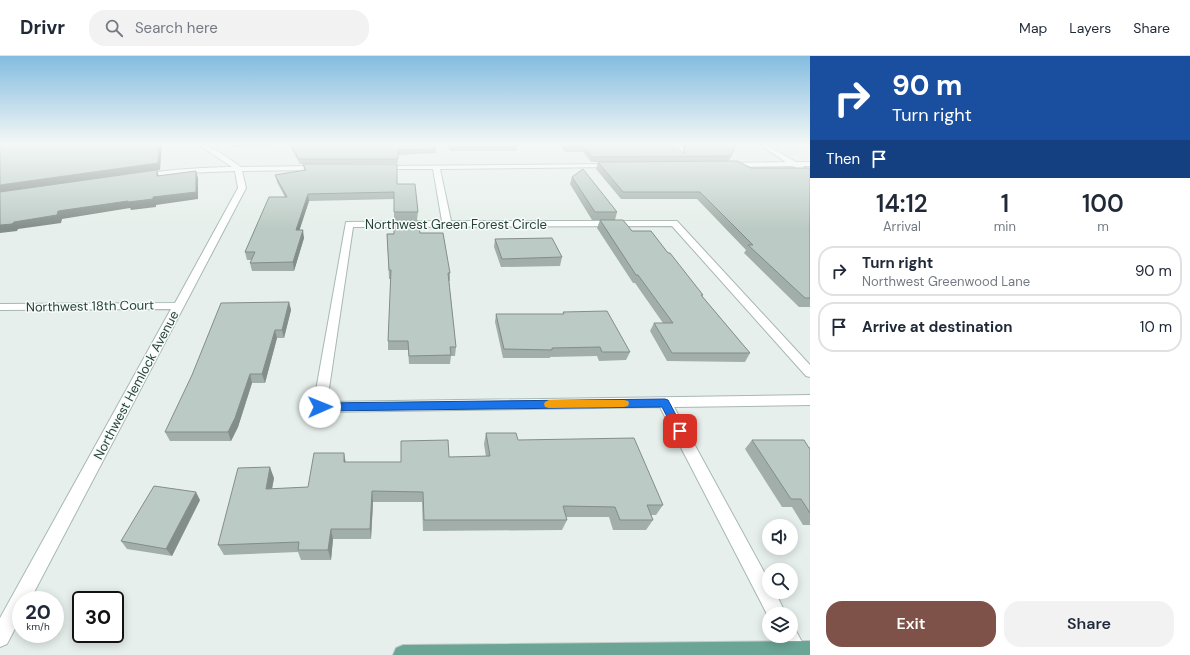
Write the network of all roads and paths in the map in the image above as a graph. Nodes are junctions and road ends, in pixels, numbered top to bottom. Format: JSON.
{"nodes":[{"id":1,"x":165,"y":173,"type":"edge"},
{"id":2,"x":239,"y":173,"type":"edge"},
{"id":3,"x":437,"y":173,"type":"edge"},
{"id":4,"x":138,"y":177,"type":"edge"},
{"id":5,"x":447,"y":224,"type":"junction"},
{"id":6,"x":179,"y":306,"type":"junction"},
{"id":7,"x":0,"y":307,"type":"edge"},
{"id":8,"x":810,"y":373,"type":"edge"},
{"id":9,"x":810,"y":400,"type":"edge"},
{"id":10,"x":665,"y":403,"type":"junction"},
{"id":11,"x":773,"y":607,"type":"edge"},
{"id":12,"x":0,"y":637,"type":"edge"},
{"id":13,"x":798,"y":649,"type":"edge"},
{"id":14,"x":403,"y":655,"type":"edge"}],
"edges":[{"from":1,"to":4,"type":"street"},
{"from":2,"to":6,"type":"street","name":"Northwest Hemlock Avenue"},
{"from":3,"to":5,"type":"street"},
{"from":5,"to":8,"type":"street","name":"Northwest Green Forest Circle"},
{"from":5,"to":10,"type":"street","name":"Northwest Green Forest Circle"},
{"from":6,"to":7,"type":"street","name":"Northwest 18th Court"},
{"from":6,"to":12,"type":"street","name":"Northwest Hemlock Avenue"},
{"from":9,"to":10,"type":"street","name":"Northwest Green Forest Circle"},
{"from":10,"to":11,"type":"street"},
{"from":13,"to":14,"type":"main road"}]}
